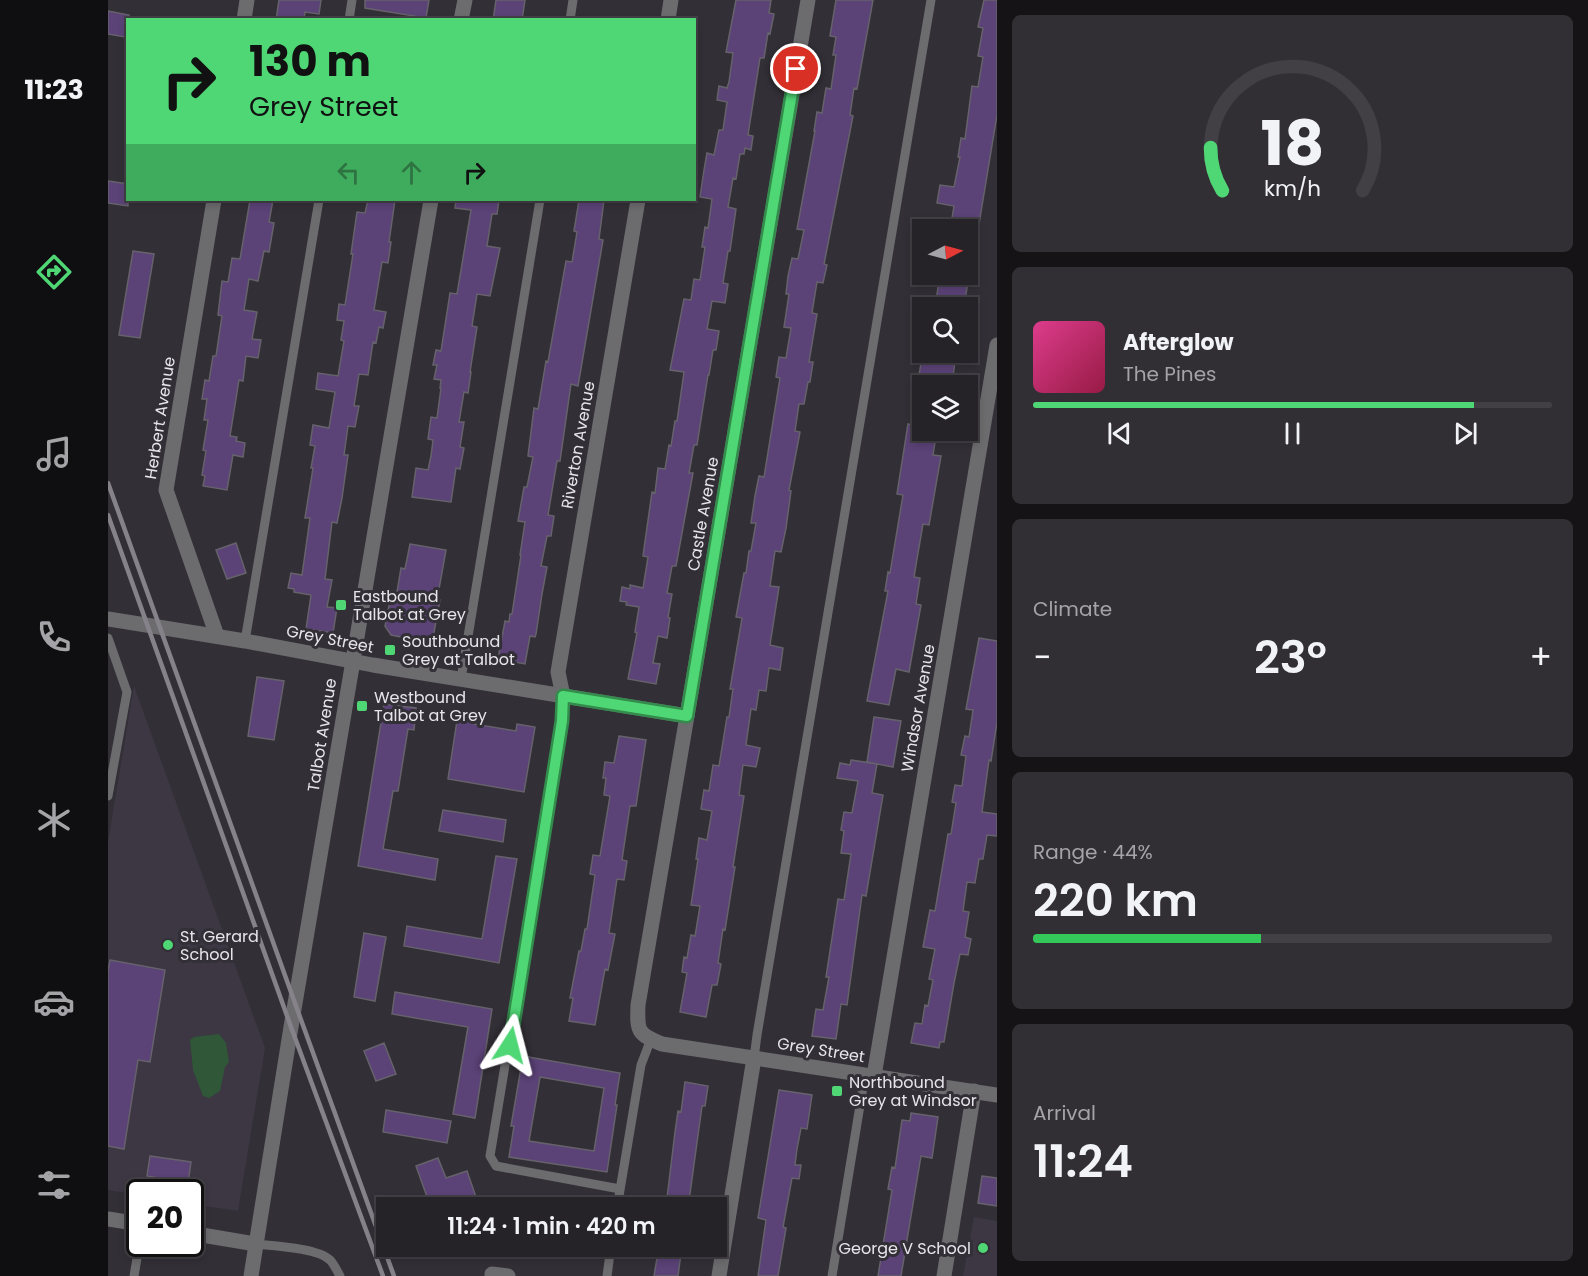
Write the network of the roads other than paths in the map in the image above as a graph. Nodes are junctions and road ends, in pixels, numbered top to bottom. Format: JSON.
{"nodes":[{"id":1,"x":247,"y":0,"type":"edge"},
{"id":2,"x":352,"y":0,"type":"edge"},
{"id":3,"x":465,"y":0,"type":"edge"},
{"id":4,"x":573,"y":0,"type":"edge"},
{"id":5,"x":671,"y":0,"type":"edge"},
{"id":6,"x":808,"y":0,"type":"edge"},
{"id":7,"x":931,"y":0,"type":"edge"},
{"id":8,"x":244,"y":18,"type":"edge"},
{"id":9,"x":349,"y":18,"type":"edge"},
{"id":10,"x":461,"y":18,"type":"edge"},
{"id":11,"x":570,"y":18,"type":"edge"},
{"id":12,"x":668,"y":18,"type":"edge"},
{"id":13,"x":214,"y":201,"type":"edge"},
{"id":14,"x":319,"y":201,"type":"edge"},
{"id":15,"x":431,"y":201,"type":"edge"},
{"id":16,"x":540,"y":201,"type":"edge"},
{"id":17,"x":638,"y":201,"type":"edge"},
{"id":18,"x":997,"y":345,"type":"edge"},
{"id":19,"x":108,"y":619,"type":"edge"},
{"id":20,"x":217,"y":636,"type":"junction"},
{"id":21,"x":108,"y":638,"type":"edge"},
{"id":22,"x":245,"y":641,"type":"junction"},
{"id":23,"x":353,"y":662,"type":"junction"},
{"id":24,"x":461,"y":679,"type":"junction"},
{"id":25,"x":563,"y":696,"type":"junction"},
{"id":26,"x":687,"y":716,"type":"junction"},
{"id":27,"x":108,"y":796,"type":"edge"},
{"id":28,"x":646,"y":1036,"type":"junction"},
{"id":29,"x":754,"y":1058,"type":"junction"},
{"id":30,"x":870,"y":1076,"type":"junction"},
{"id":31,"x":974,"y":1091,"type":"junction"},
{"id":32,"x":997,"y":1095,"type":"edge"},
{"id":33,"x":620,"y":1189,"type":"junction"},
{"id":34,"x":619,"y":1197,"type":"edge"},
{"id":35,"x":108,"y":1219,"type":"edge"},
{"id":36,"x":126,"y":1222,"type":"edge"},
{"id":37,"x":204,"y":1235,"type":"edge"},
{"id":38,"x":256,"y":1244,"type":"junction"},
{"id":39,"x":137,"y":1257,"type":"edge"},
{"id":40,"x":609,"y":1257,"type":"edge"},
{"id":41,"x":492,"y":1275,"type":"edge"},
{"id":42,"x":134,"y":1276,"type":"edge"},
{"id":43,"x":251,"y":1276,"type":"edge"},
{"id":44,"x":340,"y":1276,"type":"edge"},
{"id":45,"x":508,"y":1276,"type":"edge"},
{"id":46,"x":606,"y":1276,"type":"edge"},
{"id":47,"x":719,"y":1276,"type":"edge"},
{"id":48,"x":832,"y":1276,"type":"edge"},
{"id":49,"x":944,"y":1276,"type":"edge"}],
"edges":[{"from":1,"to":8,"type":"street"},
{"from":2,"to":9,"type":"lane"},
{"from":3,"to":10,"type":"street"},
{"from":4,"to":11,"type":"lane"},
{"from":5,"to":12,"type":"street"},
{"from":6,"to":26,"type":"street","name":"Castle Avenue"},
{"from":7,"to":29,"type":"lane"},
{"from":13,"to":20,"type":"street","name":"Herbert Avenue"},
{"from":14,"to":22,"type":"lane"},
{"from":15,"to":23,"type":"street","name":"Talbot Avenue"},
{"from":16,"to":24,"type":"lane"},
{"from":17,"to":25,"type":"street","name":"Riverton Avenue"},
{"from":18,"to":30,"type":"street","name":"Windsor Avenue"},
{"from":19,"to":20,"type":"street","name":"Grey Street"},
{"from":20,"to":22,"type":"street","name":"Grey Street"},
{"from":21,"to":27,"type":"lane"},
{"from":22,"to":23,"type":"street","name":"Grey Street"},
{"from":23,"to":24,"type":"street","name":"Grey Street"},
{"from":23,"to":38,"type":"street","name":"Talbot Avenue"},
{"from":24,"to":25,"type":"street","name":"Grey Street"},
{"from":25,"to":26,"type":"street","name":"Grey Street"},
{"from":25,"to":33,"type":"lane"},
{"from":26,"to":28,"type":"street","name":"Castle Avenue"},
{"from":28,"to":29,"type":"street","name":"Grey Street"},
{"from":28,"to":33,"type":"lane"},
{"from":29,"to":30,"type":"street","name":"Grey Street"},
{"from":29,"to":47,"type":"street"},
{"from":30,"to":31,"type":"street","name":"Grey Street"},
{"from":30,"to":48,"type":"lane"},
{"from":31,"to":32,"type":"street","name":"Grey Street"},
{"from":31,"to":49,"type":"street"},
{"from":33,"to":34,"type":"lane"},
{"from":35,"to":36,"type":"street"},
{"from":37,"to":38,"type":"street"},
{"from":38,"to":43,"type":"street","name":"Talbot Avenue"},
{"from":38,"to":44,"type":"lane"},
{"from":39,"to":42,"type":"lane"},
{"from":40,"to":46,"type":"lane"},
{"from":41,"to":45,"type":"street"}]}
